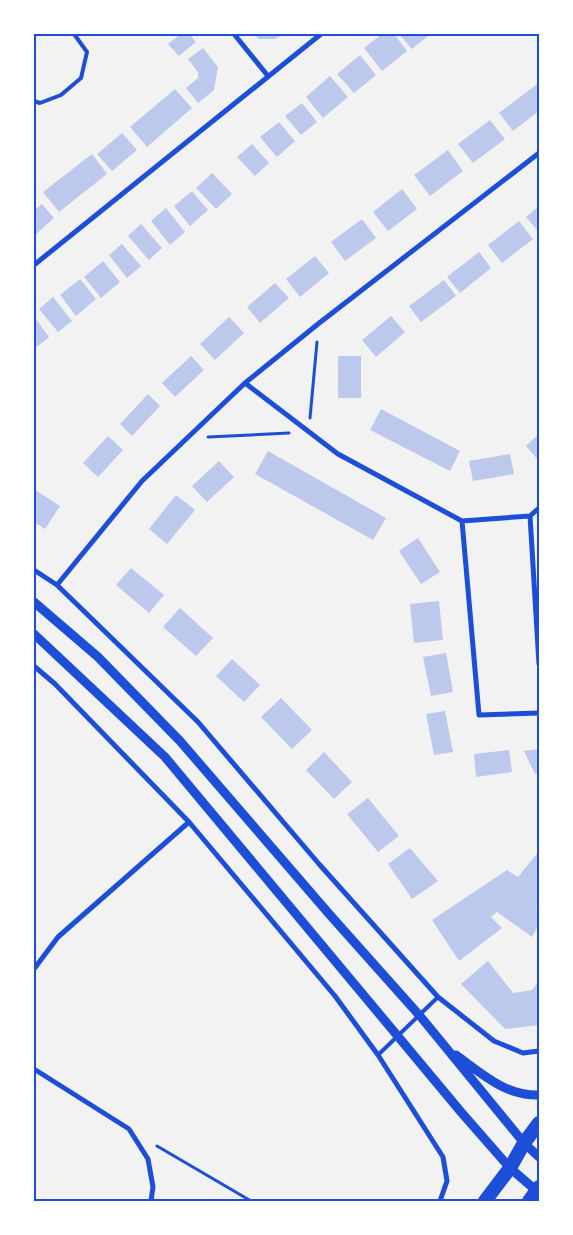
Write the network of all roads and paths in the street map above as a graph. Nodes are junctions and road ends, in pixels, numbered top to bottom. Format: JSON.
{"nodes":[{"id":1,"x":74,"y":34,"type":"edge"},
{"id":2,"x":234,"y":34,"type":"edge"},
{"id":3,"x":321,"y":34,"type":"edge"},
{"id":4,"x":268,"y":76,"type":"junction"},
{"id":5,"x":34,"y":101,"type":"edge"},
{"id":6,"x":539,"y":153,"type":"edge"},
{"id":7,"x":34,"y":265,"type":"edge"},
{"id":8,"x":245,"y":383,"type":"junction"},
{"id":9,"x":539,"y":508,"type":"edge"},
{"id":10,"x":530,"y":516,"type":"junction"},
{"id":11,"x":462,"y":521,"type":"junction"},
{"id":12,"x":34,"y":570,"type":"edge"},
{"id":13,"x":57,"y":585,"type":"junction"},
{"id":14,"x":34,"y":602,"type":"edge"},
{"id":15,"x":34,"y":634,"type":"edge"},
{"id":16,"x":539,"y":664,"type":"edge"},
{"id":17,"x":34,"y":666,"type":"edge"},
{"id":18,"x":539,"y":713,"type":"edge"},
{"id":19,"x":189,"y":822,"type":"junction"},
{"id":20,"x":34,"y":969,"type":"edge"},
{"id":21,"x":438,"y":997,"type":"junction"},
{"id":22,"x":420,"y":1016,"type":"junction"},
{"id":23,"x":398,"y":1036,"type":"junction"},
{"id":24,"x":445,"y":1048,"type":"junction"},
{"id":25,"x":539,"y":1051,"type":"edge"},
{"id":26,"x":378,"y":1055,"type":"junction"},
{"id":27,"x":34,"y":1069,"type":"edge"},
{"id":28,"x":539,"y":1095,"type":"edge"},
{"id":29,"x":539,"y":1123,"type":"edge"},
{"id":30,"x":129,"y":1129,"type":"junction"},
{"id":31,"x":524,"y":1143,"type":"junction"},
{"id":32,"x":539,"y":1157,"type":"edge"},
{"id":33,"x":510,"y":1168,"type":"junction"},
{"id":34,"x":536,"y":1193,"type":"edge"},
{"id":35,"x":440,"y":1200,"type":"edge"},
{"id":36,"x":152,"y":1201,"type":"edge"},
{"id":37,"x":251,"y":1201,"type":"edge"},
{"id":38,"x":485,"y":1201,"type":"edge"}],
"edges":[{"from":1,"to":5,"type":"lane"},
{"from":2,"to":4,"type":"street"},
{"from":3,"to":4,"type":"street"},
{"from":4,"to":7,"type":"street"},
{"from":6,"to":8,"type":"street"},
{"from":8,"to":11,"type":"street"},
{"from":8,"to":13,"type":"street"},
{"from":9,"to":10,"type":"street"},
{"from":10,"to":11,"type":"street"},
{"from":10,"to":16,"type":"street"},
{"from":11,"to":18,"type":"street"},
{"from":12,"to":13,"type":"street"},
{"from":13,"to":21,"type":"street"},
{"from":14,"to":22,"type":"street"},
{"from":15,"to":23,"type":"street"},
{"from":17,"to":19,"type":"street"},
{"from":19,"to":20,"type":"street"},
{"from":19,"to":26,"type":"street"},
{"from":21,"to":22,"type":"lane"},
{"from":21,"to":25,"type":"street"},
{"from":22,"to":23,"type":"lane"},
{"from":22,"to":24,"type":"street"},
{"from":23,"to":26,"type":"lane"},
{"from":23,"to":33,"type":"street"},
{"from":24,"to":28,"type":"street"},
{"from":24,"to":31,"type":"street"},
{"from":26,"to":35,"type":"street"},
{"from":27,"to":30,"type":"street"},
{"from":29,"to":31,"type":"highway"},
{"from":30,"to":36,"type":"street"},
{"from":30,"to":37,"type":"path"},
{"from":31,"to":32,"type":"street"},
{"from":31,"to":33,"type":"highway"},
{"from":33,"to":34,"type":"street"},
{"from":33,"to":38,"type":"highway"}]}
